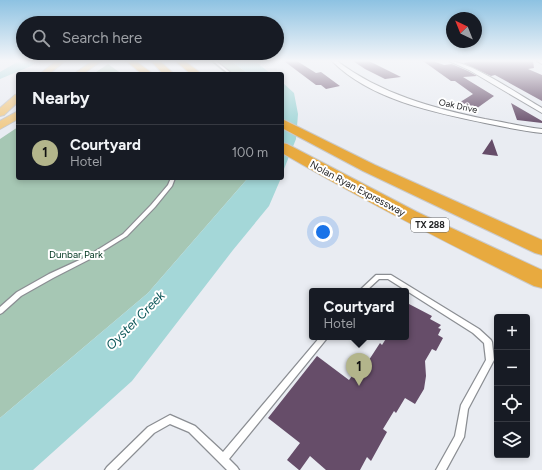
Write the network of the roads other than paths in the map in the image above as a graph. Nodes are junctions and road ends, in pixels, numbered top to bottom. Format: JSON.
{"nodes":[{"id":1,"x":366,"y":83,"type":"edge"},
{"id":2,"x":494,"y":83,"type":"edge"},
{"id":3,"x":16,"y":99,"type":"edge"},
{"id":4,"x":542,"y":111,"type":"edge"},
{"id":5,"x":0,"y":113,"type":"edge"},
{"id":6,"x":16,"y":115,"type":"edge"},
{"id":7,"x":284,"y":125,"type":"edge"},
{"id":8,"x":0,"y":126,"type":"edge"},
{"id":9,"x":542,"y":131,"type":"edge"},
{"id":10,"x":284,"y":148,"type":"edge"},
{"id":11,"x":172,"y":180,"type":"edge"},
{"id":12,"x":542,"y":248,"type":"edge"},
{"id":13,"x":542,"y":280,"type":"edge"},
{"id":14,"x":365,"y":288,"type":"edge"},
{"id":15,"x":407,"y":288,"type":"edge"},
{"id":16,"x":409,"y":289,"type":"edge"},
{"id":17,"x":0,"y":311,"type":"edge"},
{"id":18,"x":322,"y":340,"type":"edge"},
{"id":19,"x":223,"y":459,"type":"junction"},
{"id":20,"x":110,"y":470,"type":"edge"},
{"id":21,"x":234,"y":470,"type":"edge"},
{"id":22,"x":441,"y":470,"type":"edge"}],
"edges":[{"from":1,"to":9,"type":"street","name":"Oak Drive"},
{"from":2,"to":4,"type":"street"},
{"from":3,"to":5,"type":"main road"},
{"from":6,"to":8,"type":"main road"},
{"from":7,"to":12,"type":"highway","number":"TX 288"},
{"from":10,"to":13,"type":"highway","name":"Nolan Ryan Expressway","number":"TX 288"},
{"from":11,"to":17,"type":"lane"},
{"from":14,"to":15,"type":"lane"},
{"from":16,"to":22,"type":"lane"},
{"from":18,"to":19,"type":"lane"},
{"from":19,"to":20,"type":"lane"},
{"from":19,"to":21,"type":"lane"}]}
